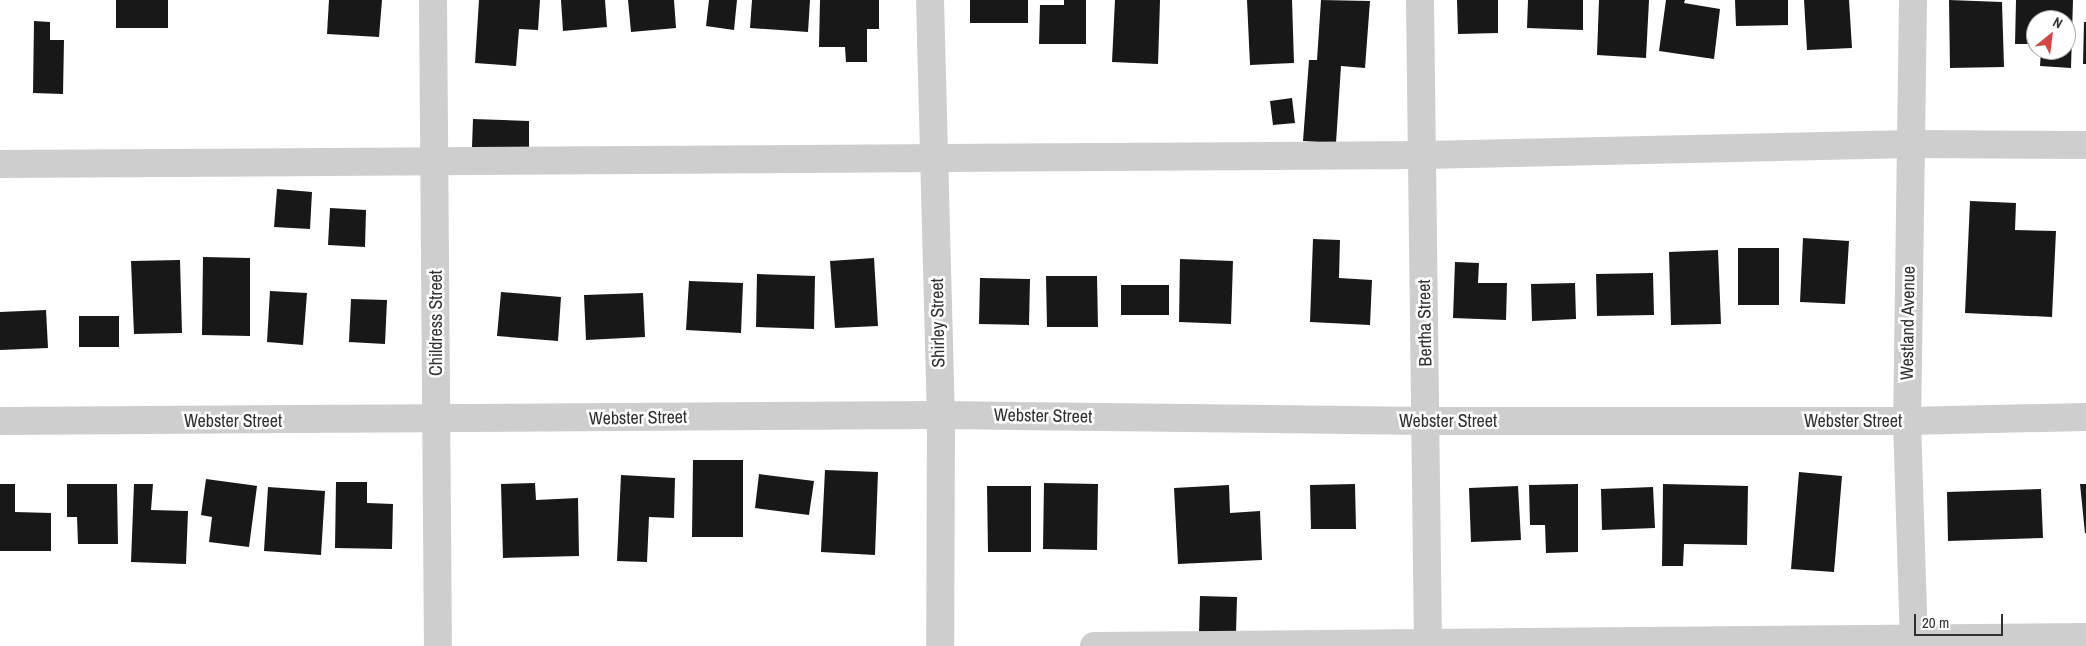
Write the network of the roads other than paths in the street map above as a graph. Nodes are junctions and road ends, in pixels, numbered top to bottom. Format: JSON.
{"nodes":[{"id":1,"x":434,"y":0,"type":"edge"},
{"id":2,"x":930,"y":0,"type":"edge"},
{"id":3,"x":1420,"y":0,"type":"edge"},
{"id":4,"x":1913,"y":0,"type":"edge"},
{"id":5,"x":1911,"y":144,"type":"junction"},
{"id":6,"x":2086,"y":145,"type":"edge"},
{"id":7,"x":1423,"y":155,"type":"junction"},
{"id":8,"x":934,"y":157,"type":"junction"},
{"id":9,"x":0,"y":164,"type":"edge"},
{"id":10,"x":435,"y":164,"type":"junction"},
{"id":11,"x":941,"y":415,"type":"junction"},
{"id":12,"x":2086,"y":417,"type":"edge"},
{"id":13,"x":437,"y":420,"type":"junction"},
{"id":14,"x":0,"y":421,"type":"edge"},
{"id":15,"x":1427,"y":421,"type":"junction"},
{"id":16,"x":1907,"y":421,"type":"junction"},
{"id":17,"x":2086,"y":637,"type":"edge"},
{"id":18,"x":1915,"y":642,"type":"edge"},
{"id":19,"x":1428,"y":645,"type":"edge"},
{"id":20,"x":438,"y":646,"type":"edge"},
{"id":21,"x":940,"y":646,"type":"edge"},
{"id":22,"x":1094,"y":646,"type":"edge"}],
"edges":[{"from":1,"to":10,"type":"street","name":"Childress Street"},
{"from":2,"to":8,"type":"street","name":"Shirley Street"},
{"from":3,"to":7,"type":"street","name":"Bertha Street"},
{"from":4,"to":5,"type":"street","name":"Westland Avenue"},
{"from":5,"to":6,"type":"street"},
{"from":5,"to":7,"type":"street"},
{"from":5,"to":16,"type":"street","name":"Westland Avenue"},
{"from":7,"to":8,"type":"street"},
{"from":7,"to":15,"type":"street","name":"Bertha Street"},
{"from":8,"to":10,"type":"street"},
{"from":8,"to":11,"type":"street","name":"Shirley Street"},
{"from":9,"to":10,"type":"street"},
{"from":10,"to":13,"type":"street","name":"Childress Street"},
{"from":11,"to":13,"type":"street","name":"Webster Street"},
{"from":11,"to":15,"type":"street","name":"Webster Street"},
{"from":11,"to":21,"type":"street","name":"Shirley Street"},
{"from":12,"to":16,"type":"street","name":"Webster Street"},
{"from":13,"to":14,"type":"street","name":"Webster Street"},
{"from":13,"to":20,"type":"street","name":"Childress Street"},
{"from":15,"to":16,"type":"street","name":"Webster Street"},
{"from":15,"to":19,"type":"street","name":"Bertha Street"},
{"from":16,"to":18,"type":"street","name":"Westland Avenue"},
{"from":17,"to":18,"type":"street"},
{"from":18,"to":19,"type":"street"},
{"from":19,"to":22,"type":"street"}]}
